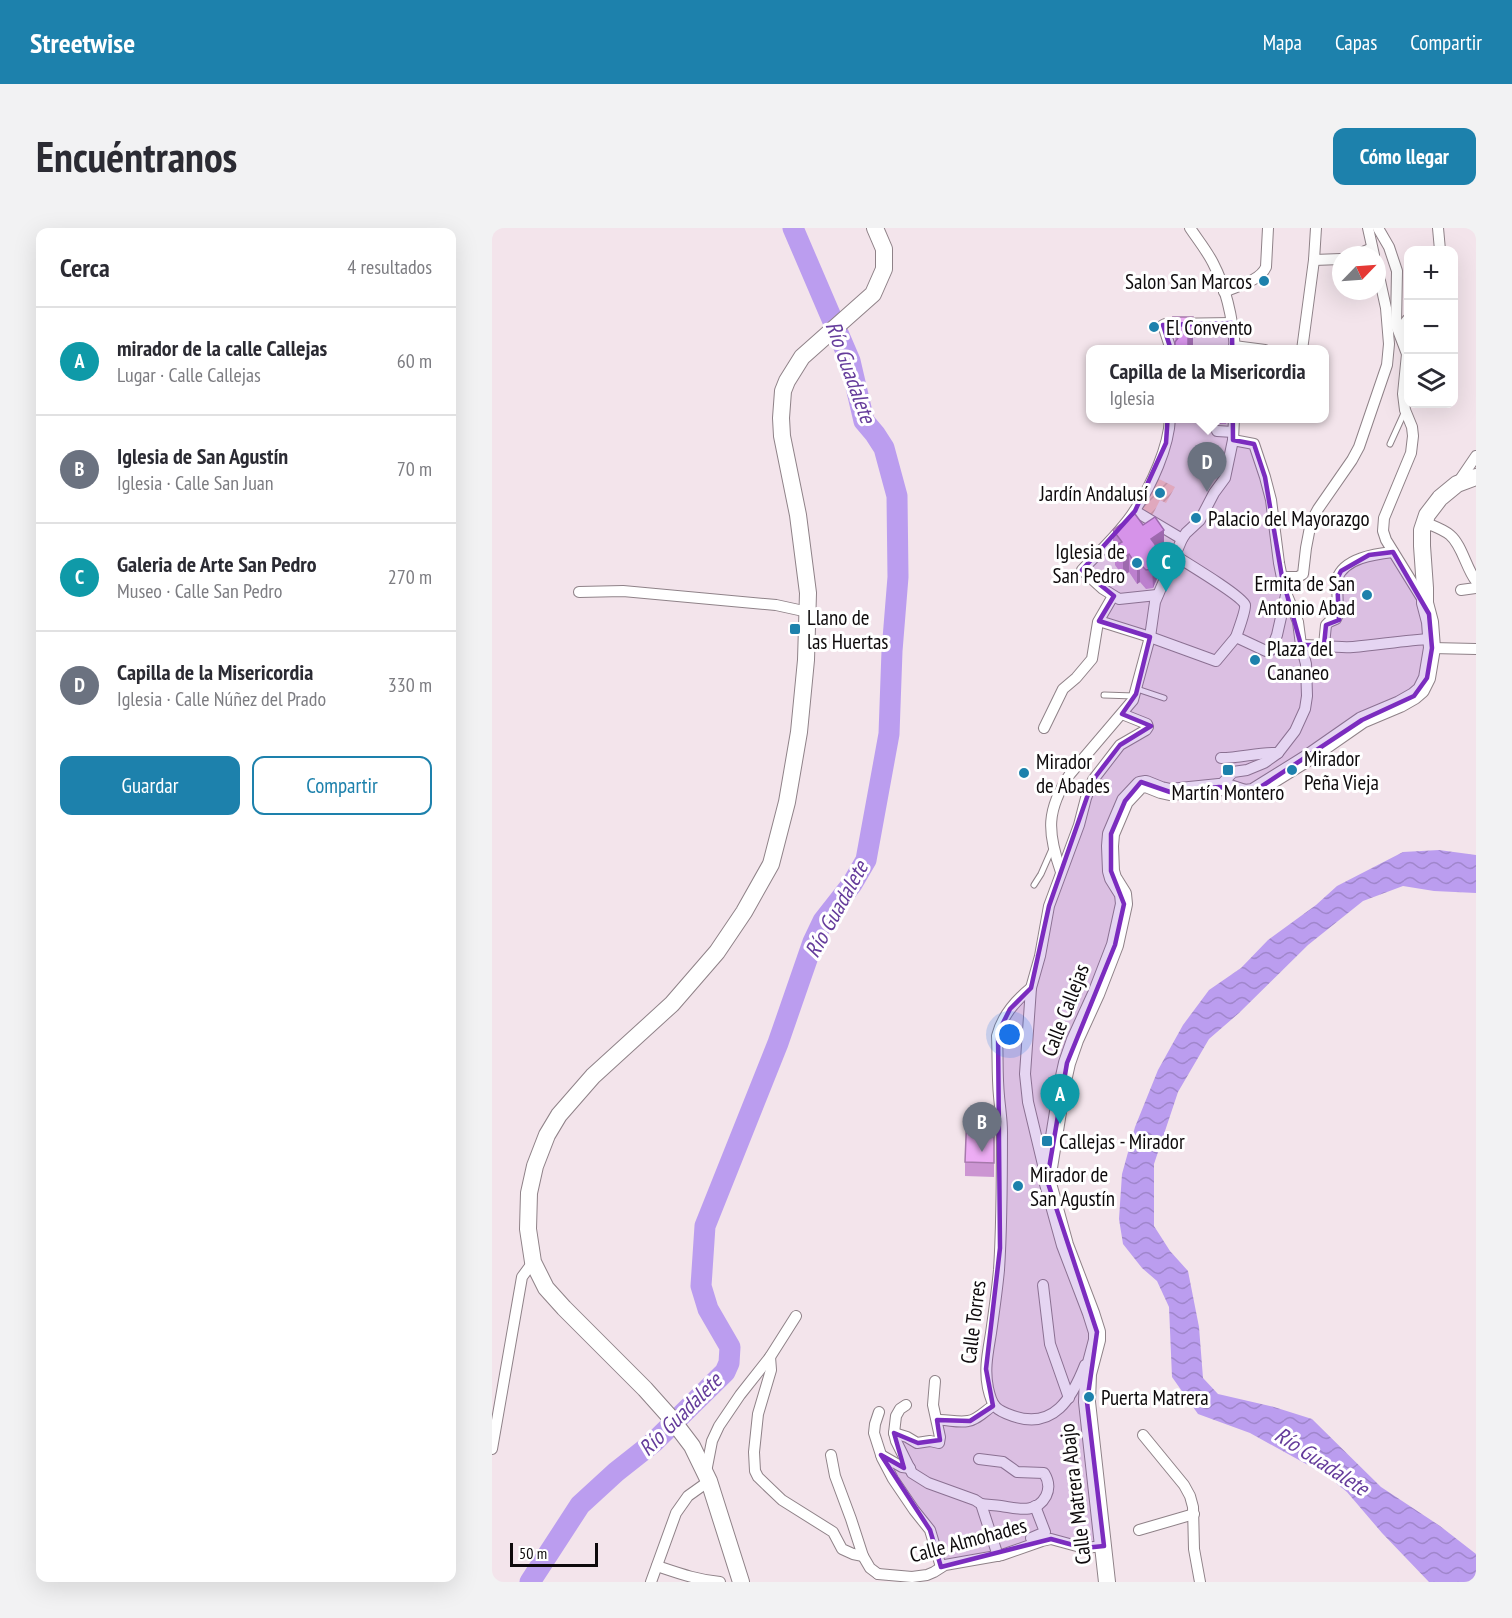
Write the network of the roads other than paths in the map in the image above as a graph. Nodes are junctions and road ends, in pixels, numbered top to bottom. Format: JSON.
{"nodes":[{"id":1,"x":875,"y":228,"type":"edge"},
{"id":2,"x":1190,"y":228,"type":"edge"},
{"id":3,"x":1268,"y":228,"type":"edge"},
{"id":4,"x":1316,"y":228,"type":"edge"},
{"id":5,"x":1368,"y":228,"type":"edge"},
{"id":6,"x":1378,"y":228,"type":"edge"},
{"id":7,"x":1438,"y":228,"type":"edge"},
{"id":8,"x":1372,"y":246,"type":"edge"},
{"id":9,"x":1440,"y":246,"type":"edge"},
{"id":10,"x":1332,"y":259,"type":"edge"},
{"id":11,"x":1314,"y":260,"type":"junction"},
{"id":12,"x":1224,"y":292,"type":"junction"},
{"id":13,"x":1384,"y":300,"type":"edge"},
{"id":14,"x":1232,"y":323,"type":"junction"},
{"id":15,"x":1396,"y":325,"type":"junction"},
{"id":16,"x":1404,"y":344,"type":"edge"},
{"id":17,"x":1169,"y":345,"type":"edge"},
{"id":18,"x":1235,"y":345,"type":"edge"},
{"id":19,"x":1303,"y":345,"type":"edge"},
{"id":20,"x":1406,"y":354,"type":"edge"},
{"id":21,"x":1388,"y":358,"type":"junction"},
{"id":22,"x":1405,"y":410,"type":"junction"},
{"id":23,"x":1169,"y":423,"type":"edge"},
{"id":24,"x":1234,"y":423,"type":"edge"},
{"id":25,"x":1217,"y":430,"type":"dead end"},
{"id":26,"x":1233,"y":436,"type":"junction"},
{"id":27,"x":1390,"y":444,"type":"dead end"},
{"id":28,"x":1476,"y":456,"type":"edge"},
{"id":29,"x":1476,"y":477,"type":"edge"},
{"id":30,"x":1457,"y":484,"type":"junction"},
{"id":31,"x":1135,"y":511,"type":"junction"},
{"id":32,"x":1424,"y":522,"type":"junction"},
{"id":33,"x":1182,"y":540,"type":"junction"},
{"id":34,"x":1394,"y":552,"type":"junction"},
{"id":35,"x":1174,"y":555,"type":"junction"},
{"id":36,"x":1282,"y":577,"type":"junction"},
{"id":37,"x":1476,"y":581,"type":"edge"},
{"id":38,"x":1476,"y":588,"type":"edge"},
{"id":39,"x":1461,"y":590,"type":"dead end"},
{"id":40,"x":579,"y":592,"type":"dead end"},
{"id":41,"x":1286,"y":595,"type":"junction"},
{"id":42,"x":1113,"y":596,"type":"junction"},
{"id":43,"x":1157,"y":596,"type":"junction"},
{"id":44,"x":1425,"y":603,"type":"junction"},
{"id":45,"x":808,"y":612,"type":"junction"},
{"id":46,"x":1099,"y":621,"type":"junction"},
{"id":47,"x":1150,"y":637,"type":"junction"},
{"id":48,"x":1236,"y":637,"type":"junction"},
{"id":49,"x":1432,"y":643,"type":"junction"},
{"id":50,"x":1301,"y":645,"type":"junction"},
{"id":51,"x":1324,"y":645,"type":"junction"},
{"id":52,"x":1476,"y":649,"type":"edge"},
{"id":53,"x":1136,"y":692,"type":"junction"},
{"id":54,"x":1104,"y":695,"type":"dead end"},
{"id":55,"x":1164,"y":698,"type":"dead end"},
{"id":56,"x":1122,"y":714,"type":"junction"},
{"id":57,"x":1044,"y":728,"type":"dead end"},
{"id":58,"x":1278,"y":753,"type":"junction"},
{"id":59,"x":1221,"y":758,"type":"dead end"},
{"id":60,"x":1219,"y":787,"type":"junction"},
{"id":61,"x":1053,"y":847,"type":"junction"},
{"id":62,"x":1061,"y":872,"type":"junction"},
{"id":63,"x":1034,"y":885,"type":"dead end"},
{"id":64,"x":1031,"y":988,"type":"junction"},
{"id":65,"x":1047,"y":1180,"type":"junction"},
{"id":66,"x":533,"y":1262,"type":"junction"},
{"id":67,"x":1042,"y":1285,"type":"dead end"},
{"id":68,"x":796,"y":1317,"type":"dead end"},
{"id":69,"x":1095,"y":1350,"type":"junction"},
{"id":70,"x":770,"y":1357,"type":"junction"},
{"id":71,"x":935,"y":1381,"type":"dead end"},
{"id":72,"x":1069,"y":1398,"type":"junction"},
{"id":73,"x":994,"y":1405,"type":"junction"},
{"id":74,"x":906,"y":1406,"type":"dead end"},
{"id":75,"x":879,"y":1412,"type":"dead end"},
{"id":76,"x":937,"y":1420,"type":"junction"},
{"id":77,"x":894,"y":1433,"type":"junction"},
{"id":78,"x":1143,"y":1435,"type":"dead end"},
{"id":79,"x":492,"y":1449,"type":"edge"},
{"id":80,"x":831,"y":1455,"type":"dead end"},
{"id":81,"x":881,"y":1455,"type":"junction"},
{"id":82,"x":979,"y":1459,"type":"dead end"},
{"id":83,"x":910,"y":1468,"type":"junction"},
{"id":84,"x":708,"y":1477,"type":"junction"},
{"id":85,"x":1039,"y":1503,"type":"junction"},
{"id":86,"x":981,"y":1504,"type":"junction"},
{"id":87,"x":1194,"y":1514,"type":"junction"},
{"id":88,"x":1139,"y":1530,"type":"dead end"},
{"id":89,"x":1104,"y":1546,"type":"junction"},
{"id":90,"x":1023,"y":1548,"type":"junction"},
{"id":91,"x":862,"y":1556,"type":"junction"},
{"id":92,"x":998,"y":1556,"type":"junction"},
{"id":93,"x":657,"y":1566,"type":"junction"},
{"id":94,"x":941,"y":1567,"type":"junction"},
{"id":95,"x":877,"y":1578,"type":"edge"},
{"id":96,"x":651,"y":1582,"type":"edge"},
{"id":97,"x":720,"y":1582,"type":"edge"},
{"id":98,"x":741,"y":1582,"type":"edge"},
{"id":99,"x":1107,"y":1582,"type":"edge"},
{"id":100,"x":1200,"y":1582,"type":"edge"}],
"edges":[{"from":1,"to":45,"type":"street"},
{"from":2,"to":12,"type":"street"},
{"from":3,"to":12,"type":"street"},
{"from":4,"to":11,"type":"street"},
{"from":5,"to":8,"type":"street"},
{"from":6,"to":15,"type":"street"},
{"from":7,"to":9,"type":"street"},
{"from":10,"to":11,"type":"street"},
{"from":11,"to":19,"type":"street"},
{"from":12,"to":14,"type":"street"},
{"from":13,"to":21,"type":"street"},
{"from":14,"to":17,"type":"street"},
{"from":14,"to":18,"type":"street"},
{"from":15,"to":16,"type":"street"},
{"from":15,"to":21,"type":"street"},
{"from":20,"to":22,"type":"street"},
{"from":21,"to":36,"type":"street"},
{"from":22,"to":27,"type":"lane"},
{"from":22,"to":34,"type":"street"},
{"from":23,"to":31,"type":"street"},
{"from":24,"to":26,"type":"street"},
{"from":25,"to":26,"type":"street"},
{"from":26,"to":33,"type":"street"},
{"from":26,"to":36,"type":"street"},
{"from":28,"to":30,"type":"street"},
{"from":29,"to":30,"type":"street"},
{"from":30,"to":32,"type":"street"},
{"from":31,"to":33,"type":"street"},
{"from":31,"to":42,"type":"street"},
{"from":32,"to":37,"type":"street"},
{"from":32,"to":44,"type":"street"},
{"from":33,"to":35,"type":"street"},
{"from":34,"to":44,"type":"street"},
{"from":34,"to":51,"type":"street"},
{"from":35,"to":43,"type":"street"},
{"from":35,"to":48,"type":"street"},
{"from":36,"to":41,"type":"street"},
{"from":38,"to":39,"type":"street"},
{"from":40,"to":45,"type":"street"},
{"from":41,"to":48,"type":"street"},
{"from":41,"to":50,"type":"street"},
{"from":42,"to":43,"type":"street"},
{"from":42,"to":46,"type":"street"},
{"from":43,"to":47,"type":"street"},
{"from":44,"to":49,"type":"street"},
{"from":45,"to":66,"type":"street"},
{"from":46,"to":47,"type":"street"},
{"from":46,"to":57,"type":"street"},
{"from":47,"to":48,"type":"street"},
{"from":47,"to":53,"type":"street"},
{"from":49,"to":51,"type":"street"},
{"from":49,"to":52,"type":"street"},
{"from":49,"to":60,"type":"street"},
{"from":50,"to":51,"type":"street"},
{"from":50,"to":58,"type":"street"},
{"from":53,"to":54,"type":"lane"},
{"from":53,"to":55,"type":"lane"},
{"from":53,"to":56,"type":"street"},
{"from":56,"to":61,"type":"street"},
{"from":56,"to":62,"type":"street"},
{"from":58,"to":59,"type":"street"},
{"from":58,"to":60,"type":"street"},
{"from":60,"to":65,"type":"street","name":"Calle Callejas"},
{"from":61,"to":62,"type":"street"},
{"from":61,"to":63,"type":"lane"},
{"from":62,"to":64,"type":"street"},
{"from":64,"to":65,"type":"street"},
{"from":64,"to":73,"type":"street","name":"Calle Torres"},
{"from":65,"to":69,"type":"street","name":"Calle Callejas"},
{"from":66,"to":79,"type":"street"},
{"from":66,"to":84,"type":"street"},
{"from":67,"to":72,"type":"street"},
{"from":68,"to":70,"type":"street"},
{"from":69,"to":72,"type":"street"},
{"from":69,"to":89,"type":"street","name":"Calle Matrera Abajo"},
{"from":70,"to":84,"type":"street"},
{"from":70,"to":91,"type":"street"},
{"from":71,"to":76,"type":"street"},
{"from":72,"to":73,"type":"street"},
{"from":73,"to":76,"type":"street"},
{"from":74,"to":77,"type":"street"},
{"from":75,"to":81,"type":"street"},
{"from":76,"to":77,"type":"street"},
{"from":77,"to":83,"type":"street"},
{"from":78,"to":87,"type":"street"},
{"from":80,"to":91,"type":"street"},
{"from":81,"to":83,"type":"street"},
{"from":81,"to":94,"type":"street"},
{"from":82,"to":85,"type":"street"},
{"from":83,"to":86,"type":"street"},
{"from":84,"to":93,"type":"street"},
{"from":84,"to":98,"type":"street"},
{"from":85,"to":86,"type":"street"},
{"from":85,"to":90,"type":"street"},
{"from":86,"to":92,"type":"street"},
{"from":87,"to":88,"type":"street"},
{"from":87,"to":100,"type":"street"},
{"from":89,"to":90,"type":"street","name":"Calle Almohades"},
{"from":89,"to":99,"type":"street","name":"Calle Matrera Abajo"},
{"from":90,"to":92,"type":"street","name":"Calle Almohades"},
{"from":91,"to":95,"type":"street"},
{"from":92,"to":94,"type":"street","name":"Calle Almohades"},
{"from":93,"to":96,"type":"street"},
{"from":93,"to":97,"type":"street"},
{"from":94,"to":95,"type":"street","name":"Calle Almohades"}]}
